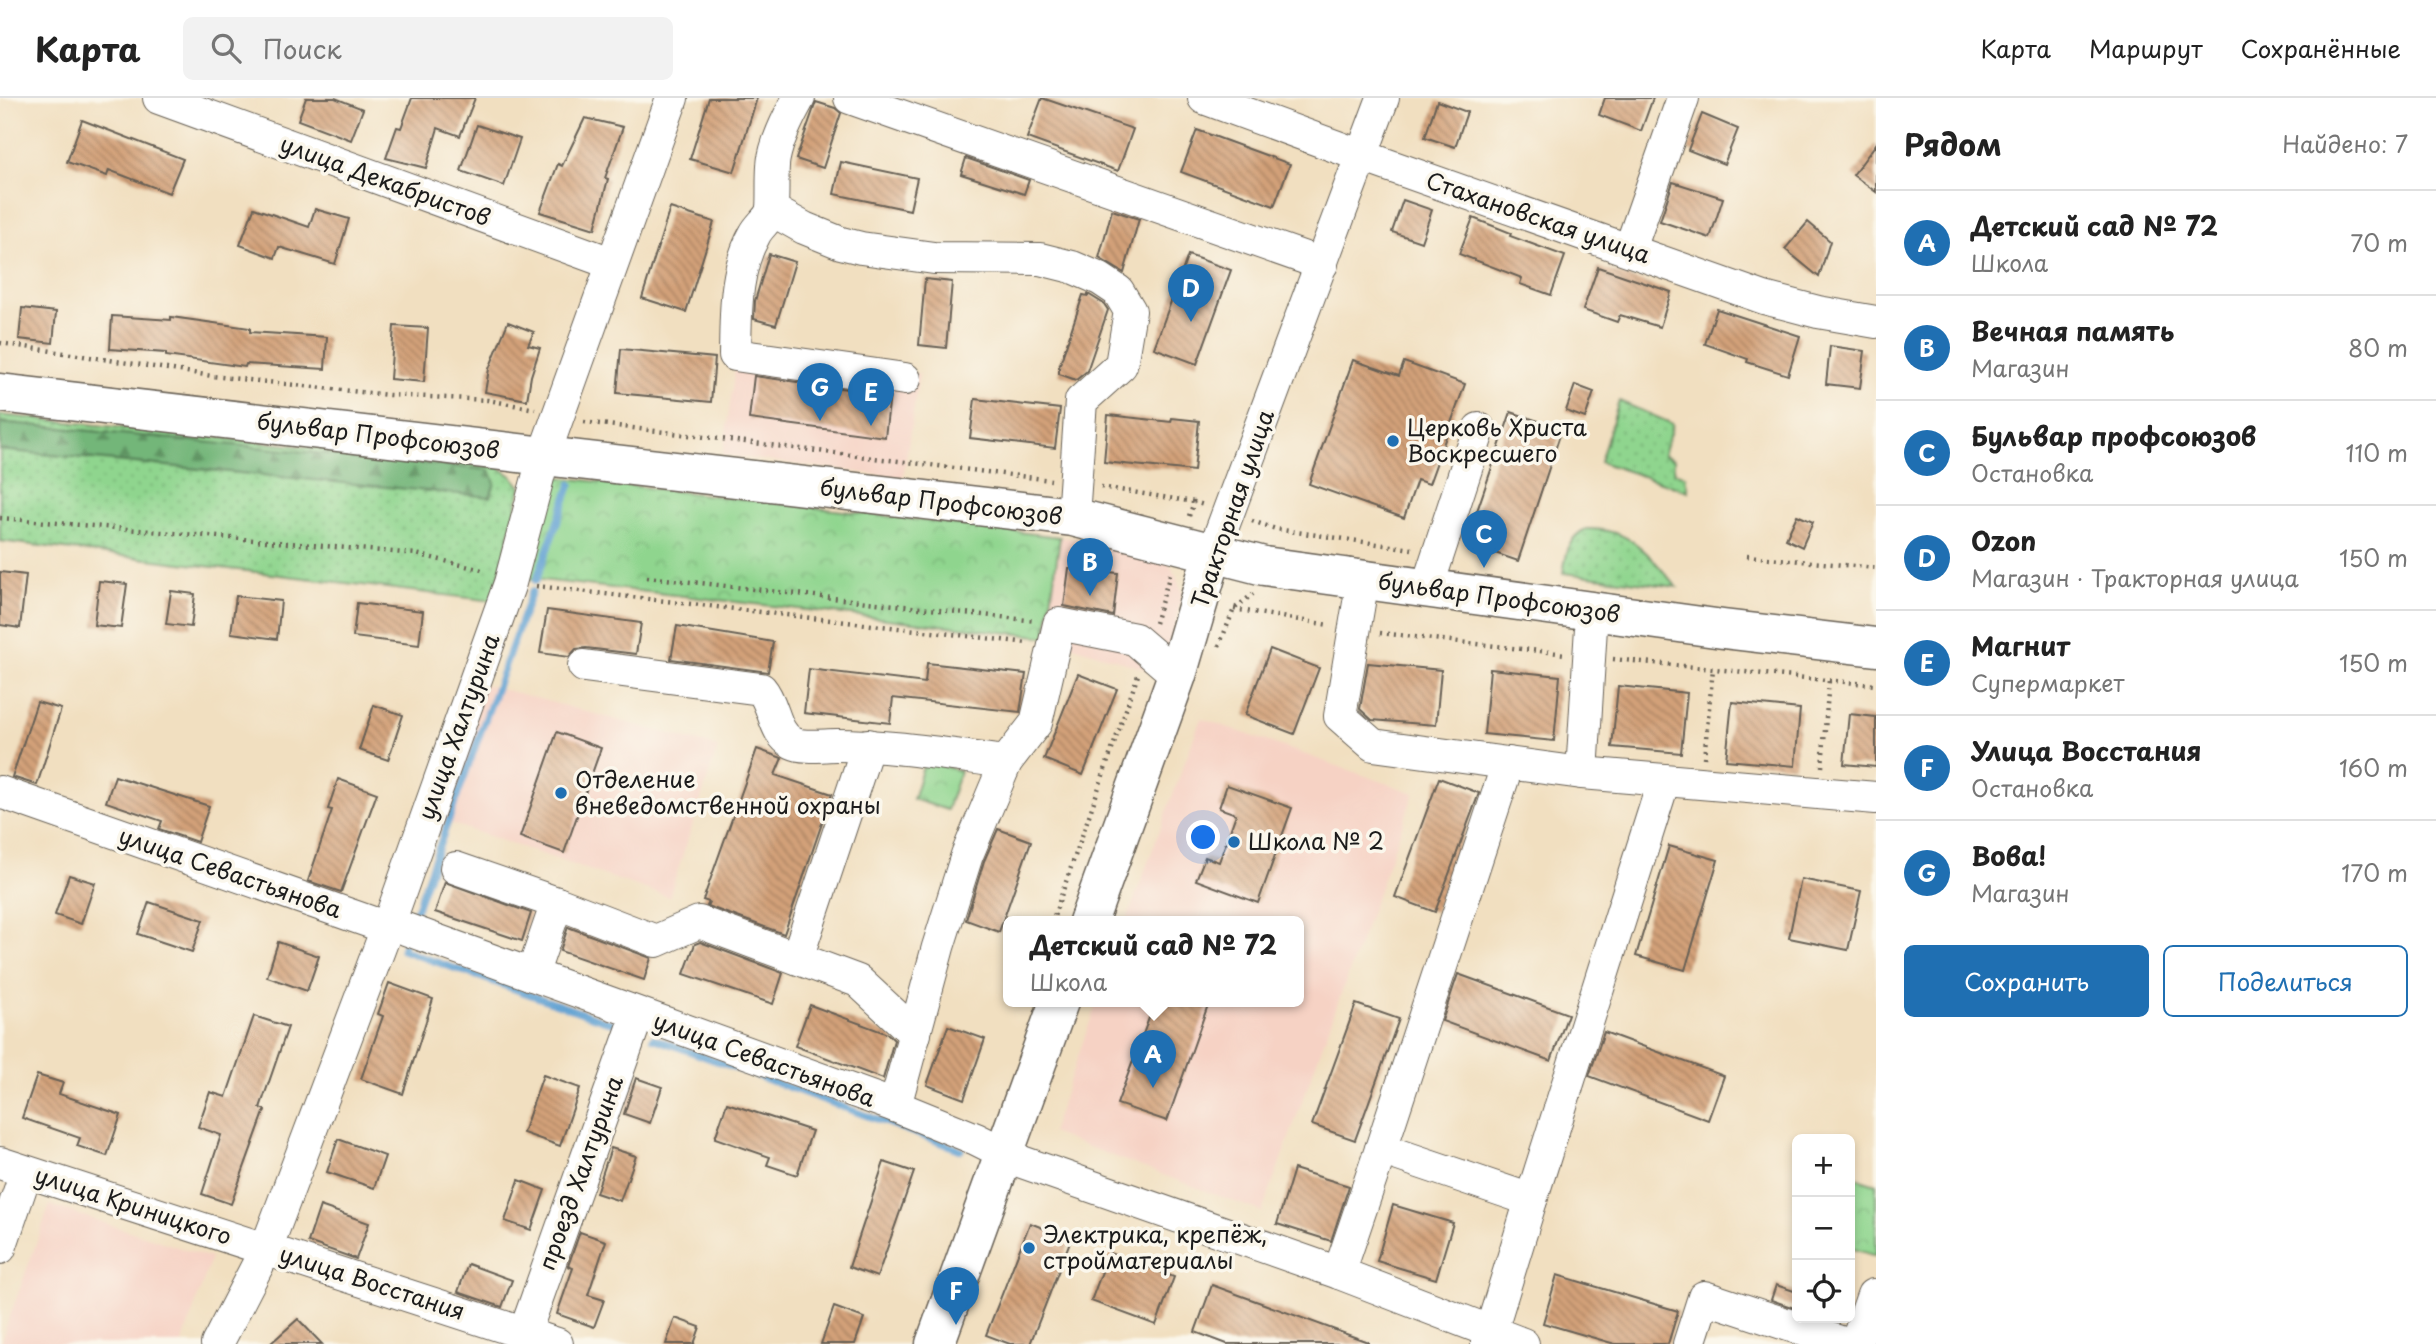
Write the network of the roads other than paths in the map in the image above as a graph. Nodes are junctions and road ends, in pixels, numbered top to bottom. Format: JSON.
{"nodes":[{"id":1,"x":159,"y":98,"type":"edge"},
{"id":2,"x":672,"y":98,"type":"edge"},
{"id":3,"x":799,"y":98,"type":"edge"},
{"id":4,"x":850,"y":98,"type":"edge"},
{"id":5,"x":1204,"y":98,"type":"edge"},
{"id":6,"x":1383,"y":98,"type":"edge"},
{"id":7,"x":1683,"y":98,"type":"edge"},
{"id":8,"x":1362,"y":156,"type":"junction"},
{"id":9,"x":772,"y":210,"type":"junction"},
{"id":10,"x":1630,"y":249,"type":"junction"},
{"id":11,"x":611,"y":263,"type":"junction"},
{"id":12,"x":1322,"y":264,"type":"junction"},
{"id":13,"x":1876,"y":322,"type":"edge"},
{"id":14,"x":905,"y":379,"type":"dead end"},
{"id":15,"x":0,"y":393,"type":"edge"},
{"id":16,"x":1479,"y":429,"type":"dead end"},
{"id":17,"x":544,"y":455,"type":"junction"},
{"id":18,"x":1074,"y":500,"type":"junction"},
{"id":19,"x":1196,"y":549,"type":"junction"},
{"id":20,"x":1432,"y":570,"type":"junction"},
{"id":21,"x":1363,"y":579,"type":"junction"},
{"id":22,"x":1592,"y":611,"type":"junction"},
{"id":23,"x":1876,"y":647,"type":"edge"},
{"id":24,"x":584,"y":666,"type":"dead end"},
{"id":25,"x":1177,"y":675,"type":"junction"},
{"id":26,"x":868,"y":745,"type":"junction"},
{"id":27,"x":1006,"y":762,"type":"junction"},
{"id":28,"x":1508,"y":763,"type":"junction"},
{"id":29,"x":1582,"y":773,"type":"junction"},
{"id":30,"x":1664,"y":780,"type":"junction"},
{"id":31,"x":0,"y":792,"type":"edge"},
{"id":32,"x":1876,"y":798,"type":"edge"},
{"id":33,"x":456,"y":868,"type":"dead end"},
{"id":34,"x":557,"y":903,"type":"junction"},
{"id":35,"x":1090,"y":916,"type":"edge"},
{"id":36,"x":389,"y":923,"type":"junction"},
{"id":37,"x":797,"y":958,"type":"junction"},
{"id":38,"x":532,"y":975,"type":"junction"},
{"id":39,"x":1057,"y":1007,"type":"edge"},
{"id":40,"x":638,"y":1014,"type":"junction"},
{"id":41,"x":915,"y":1034,"type":"junction"},
{"id":42,"x":895,"y":1106,"type":"junction"},
{"id":43,"x":1381,"y":1149,"type":"junction"},
{"id":44,"x":1005,"y":1155,"type":"junction"},
{"id":45,"x":13,"y":1167,"type":"edge"},
{"id":46,"x":1531,"y":1199,"type":"junction"},
{"id":47,"x":0,"y":1248,"type":"edge"},
{"id":48,"x":266,"y":1249,"type":"junction"},
{"id":49,"x":1339,"y":1273,"type":"junction"},
{"id":50,"x":1876,"y":1296,"type":"edge"},
{"id":51,"x":525,"y":1332,"type":"junction"},
{"id":52,"x":1489,"y":1338,"type":"edge"},
{"id":53,"x":218,"y":1343,"type":"edge"},
{"id":54,"x":557,"y":1344,"type":"edge"},
{"id":55,"x":935,"y":1344,"type":"edge"},
{"id":56,"x":1523,"y":1344,"type":"edge"},
{"id":57,"x":1689,"y":1344,"type":"edge"},
{"id":58,"x":1846,"y":1344,"type":"edge"},
{"id":59,"x":1856,"y":1344,"type":"edge"}],
"edges":[{"from":1,"to":11,"type":"street","name":"улица Декабристов"},
{"from":2,"to":11,"type":"street","name":"улица Халтурина"},
{"from":3,"to":9,"type":"street"},
{"from":4,"to":12,"type":"street"},
{"from":5,"to":8,"type":"street","name":"Стахановская улица"},
{"from":6,"to":8,"type":"street","name":"Тракторная улица"},
{"from":7,"to":10,"type":"street"},
{"from":8,"to":10,"type":"street","name":"Стахановская улица"},
{"from":8,"to":12,"type":"street","name":"Тракторная улица"},
{"from":9,"to":14,"type":"street"},
{"from":9,"to":18,"type":"street"},
{"from":10,"to":13,"type":"street","name":"Стахановская улица"},
{"from":11,"to":17,"type":"street","name":"улица Халтурина"},
{"from":12,"to":19,"type":"street","name":"Тракторная улица"},
{"from":15,"to":17,"type":"main road","name":"бульвар Профсоюзов"},
{"from":16,"to":20,"type":"street"},
{"from":17,"to":18,"type":"main road","name":"бульвар Профсоюзов"},
{"from":17,"to":36,"type":"street","name":"улица Халтурина"},
{"from":18,"to":19,"type":"main road","name":"бульвар Профсоюзов"},
{"from":19,"to":21,"type":"main road","name":"бульвар Профсоюзов"},
{"from":19,"to":25,"type":"main road","name":"Тракторная улица"},
{"from":20,"to":21,"type":"main road","name":"бульвар Профсоюзов"},
{"from":20,"to":22,"type":"main road","name":"бульвар Профсоюзов"},
{"from":21,"to":28,"type":"street"},
{"from":22,"to":23,"type":"main road","name":"бульвар Профсоюзов"},
{"from":22,"to":29,"type":"street"},
{"from":24,"to":26,"type":"street"},
{"from":25,"to":27,"type":"street"},
{"from":25,"to":35,"type":"main road","name":"Тракторная улица"},
{"from":26,"to":27,"type":"street"},
{"from":26,"to":37,"type":"street"},
{"from":27,"to":41,"type":"street"},
{"from":28,"to":29,"type":"street"},
{"from":28,"to":43,"type":"street"},
{"from":29,"to":30,"type":"street"},
{"from":30,"to":32,"type":"street"},
{"from":30,"to":46,"type":"street"},
{"from":31,"to":36,"type":"street","name":"улица Севастьянова"},
{"from":33,"to":34,"type":"street"},
{"from":34,"to":37,"type":"street"},
{"from":34,"to":38,"type":"street"},
{"from":36,"to":38,"type":"street","name":"улица Севастьянова"},
{"from":36,"to":48,"type":"street","name":"улица Халтурина"},
{"from":37,"to":41,"type":"street"},
{"from":38,"to":40,"type":"street","name":"улица Севастьянова"},
{"from":39,"to":44,"type":"main road"},
{"from":40,"to":42,"type":"street","name":"улица Севастьянова"},
{"from":40,"to":51,"type":"street","name":"проезд Халтурина"},
{"from":41,"to":42,"type":"street"},
{"from":42,"to":44,"type":"street","name":"улица Севастьянова"},
{"from":43,"to":46,"type":"street"},
{"from":43,"to":49,"type":"street"},
{"from":44,"to":49,"type":"street","name":"улица Севастьянова"},
{"from":44,"to":55,"type":"main road"},
{"from":45,"to":47,"type":"street"},
{"from":45,"to":48,"type":"street","name":"улица Криницкого"},
{"from":46,"to":52,"type":"street"},
{"from":48,"to":51,"type":"street","name":"улица Восстания"},
{"from":48,"to":53,"type":"street","name":"улица Халтурина"},
{"from":49,"to":52,"type":"street","name":"улица Севастьянова"},
{"from":50,"to":59,"type":"street"},
{"from":51,"to":54,"type":"street","name":"улица Восстания"},
{"from":52,"to":56,"type":"street","name":"улица Севастьянова"},
{"from":57,"to":58,"type":"street"}]}
